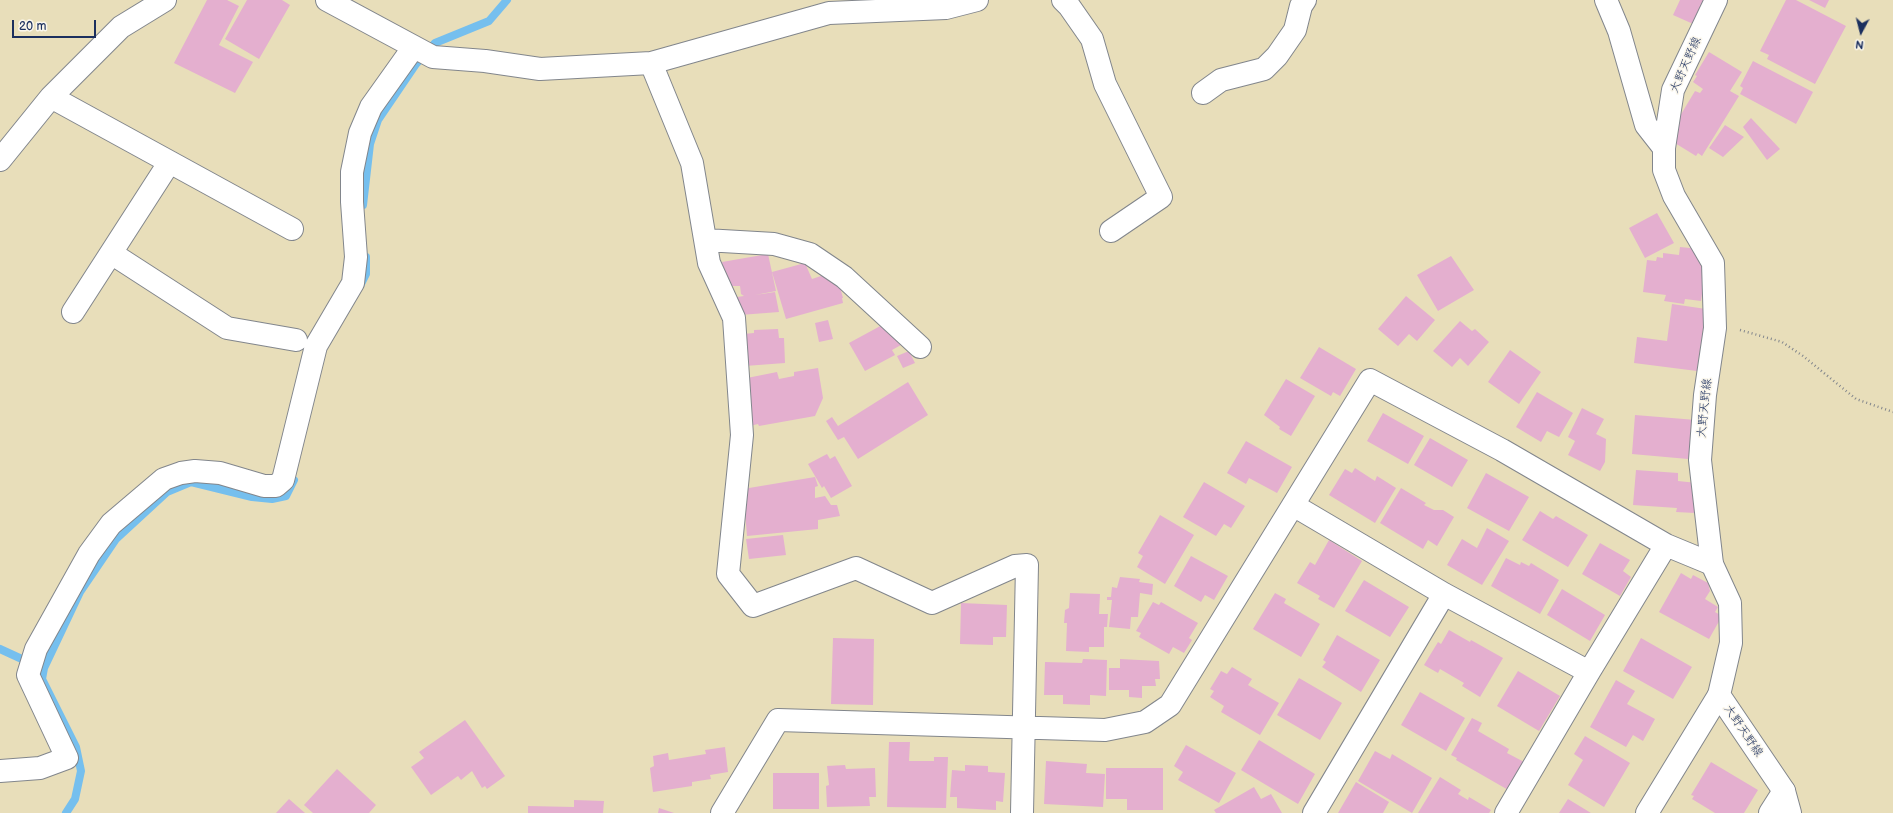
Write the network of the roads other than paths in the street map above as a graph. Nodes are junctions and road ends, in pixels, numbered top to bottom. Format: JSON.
{"nodes":[{"id":1,"x":165,"y":0,"type":"edge"},
{"id":2,"x":327,"y":0,"type":"edge"},
{"id":3,"x":977,"y":0,"type":"edge"},
{"id":4,"x":1063,"y":0,"type":"edge"},
{"id":5,"x":1305,"y":0,"type":"edge"},
{"id":6,"x":1606,"y":0,"type":"edge"},
{"id":7,"x":1716,"y":0,"type":"edge"},
{"id":8,"x":422,"y":52,"type":"junction"},
{"id":9,"x":651,"y":63,"type":"junction"},
{"id":10,"x":1203,"y":93,"type":"dead end"},
{"id":11,"x":51,"y":97,"type":"junction"},
{"id":12,"x":1664,"y":148,"type":"junction"},
{"id":13,"x":0,"y":160,"type":"edge"},
{"id":14,"x":169,"y":163,"type":"junction"},
{"id":15,"x":292,"y":229,"type":"dead end"},
{"id":16,"x":1111,"y":231,"type":"dead end"},
{"id":17,"x":705,"y":240,"type":"junction"},
{"id":18,"x":111,"y":253,"type":"junction"},
{"id":19,"x":73,"y":312,"type":"dead end"},
{"id":20,"x":296,"y":340,"type":"dead end"},
{"id":21,"x":920,"y":347,"type":"dead end"},
{"id":22,"x":1293,"y":506,"type":"junction"},
{"id":23,"x":1666,"y":545,"type":"junction"},
{"id":24,"x":1712,"y":564,"type":"junction"},
{"id":25,"x":1444,"y":594,"type":"junction"},
{"id":26,"x":1588,"y":672,"type":"junction"},
{"id":27,"x":1719,"y":695,"type":"junction"},
{"id":28,"x":1023,"y":727,"type":"junction"},
{"id":29,"x":0,"y":772,"type":"edge"},
{"id":30,"x":1784,"y":791,"type":"junction"},
{"id":31,"x":722,"y":813,"type":"edge"},
{"id":32,"x":1022,"y":813,"type":"edge"},
{"id":33,"x":1314,"y":813,"type":"edge"},
{"id":34,"x":1506,"y":813,"type":"edge"},
{"id":35,"x":1647,"y":813,"type":"edge"},
{"id":36,"x":1770,"y":813,"type":"edge"},
{"id":37,"x":1790,"y":813,"type":"edge"}],
"edges":[{"from":1,"to":11,"type":"street"},
{"from":2,"to":8,"type":"street"},
{"from":3,"to":9,"type":"street"},
{"from":4,"to":16,"type":"street"},
{"from":5,"to":10,"type":"street"},
{"from":6,"to":12,"type":"street"},
{"from":7,"to":12,"type":"street","name":"大野天野線"},
{"from":8,"to":9,"type":"street"},
{"from":8,"to":29,"type":"street"},
{"from":9,"to":17,"type":"street"},
{"from":11,"to":13,"type":"street"},
{"from":11,"to":14,"type":"street"},
{"from":12,"to":24,"type":"street","name":"大野天野線"},
{"from":14,"to":15,"type":"street"},
{"from":14,"to":18,"type":"street"},
{"from":17,"to":21,"type":"street"},
{"from":17,"to":28,"type":"street"},
{"from":18,"to":19,"type":"street"},
{"from":18,"to":20,"type":"street"},
{"from":22,"to":23,"type":"street"},
{"from":22,"to":25,"type":"street"},
{"from":22,"to":28,"type":"street"},
{"from":23,"to":24,"type":"street"},
{"from":23,"to":26,"type":"street"},
{"from":24,"to":27,"type":"street","name":"大野天野線"},
{"from":25,"to":26,"type":"street"},
{"from":25,"to":33,"type":"street"},
{"from":26,"to":34,"type":"street"},
{"from":27,"to":30,"type":"street","name":"大野天野線"},
{"from":27,"to":35,"type":"street"},
{"from":28,"to":31,"type":"street"},
{"from":28,"to":32,"type":"street"},
{"from":30,"to":36,"type":"street"},
{"from":30,"to":37,"type":"street","name":"大野天野線"}]}
